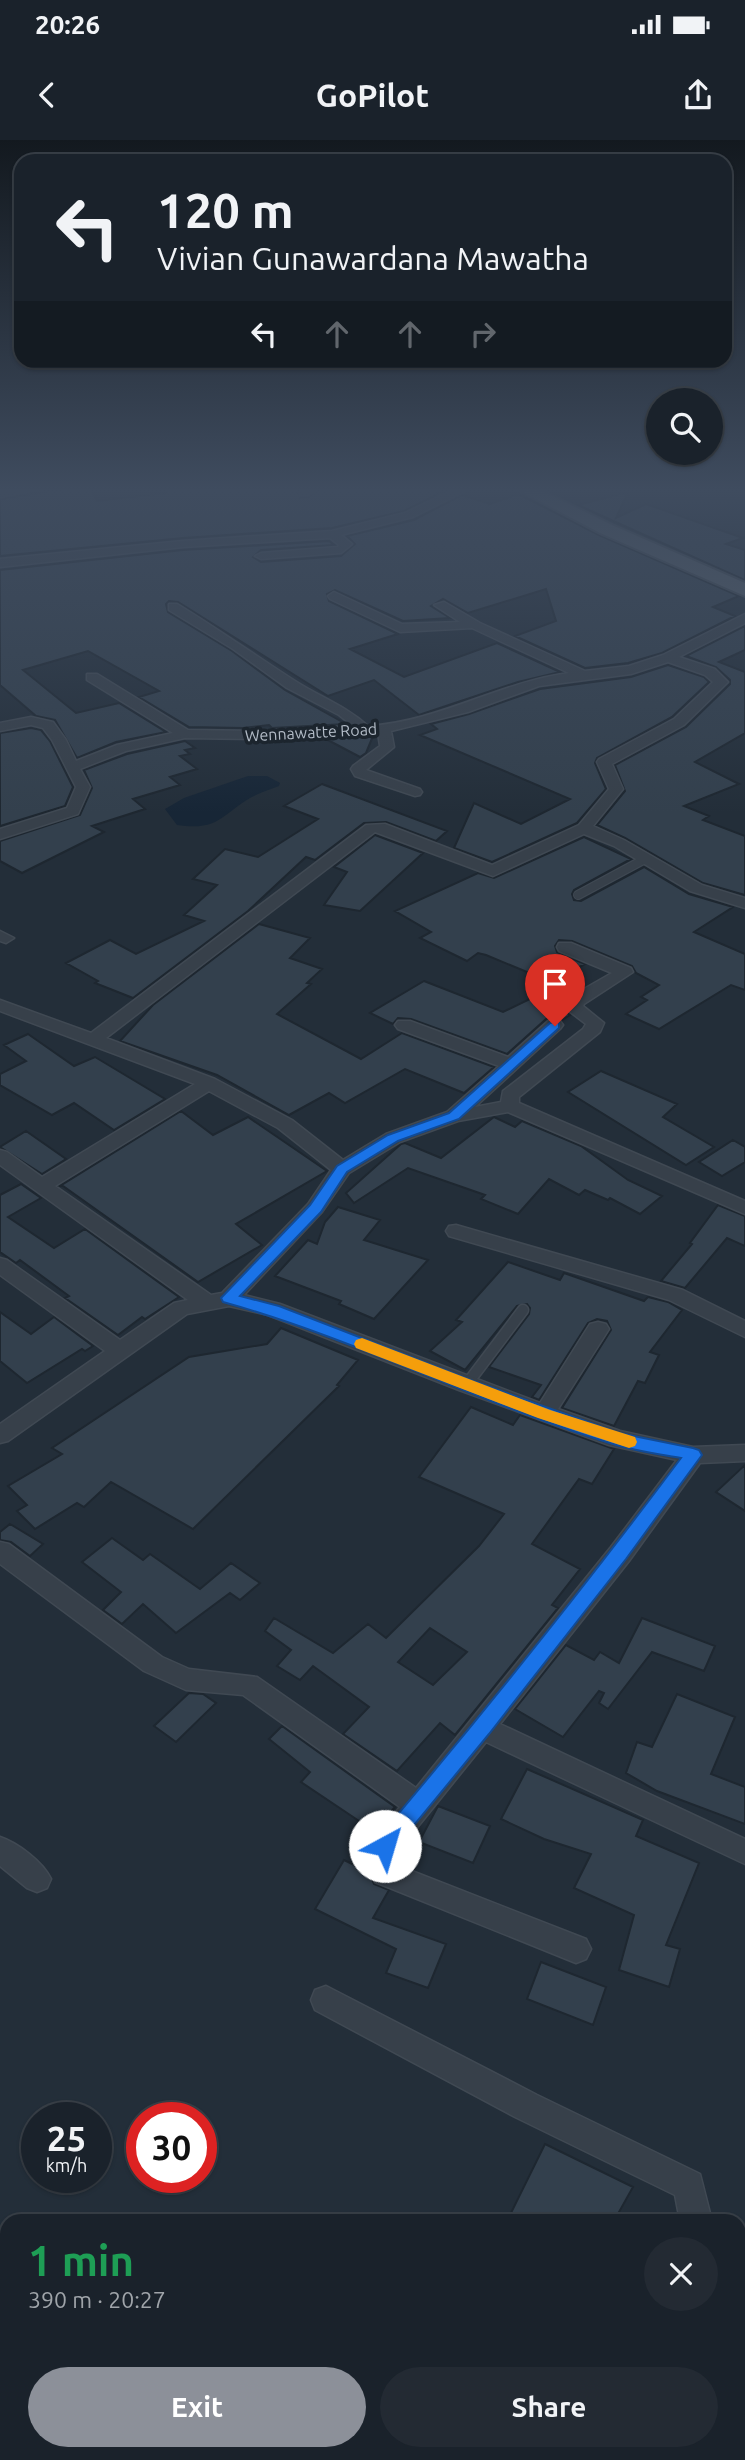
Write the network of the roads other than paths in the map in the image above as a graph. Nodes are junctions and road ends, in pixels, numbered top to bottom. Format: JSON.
{"nodes":[{"id":1,"x":334,"y":596,"type":"dead end"},
{"id":2,"x":440,"y":605,"type":"dead end"},
{"id":3,"x":173,"y":607,"type":"dead end"},
{"id":4,"x":745,"y":618,"type":"edge"},
{"id":5,"x":471,"y":625,"type":"junction"},
{"id":6,"x":668,"y":658,"type":"junction"},
{"id":7,"x":585,"y":676,"type":"junction"},
{"id":8,"x":92,"y":677,"type":"dead end"},
{"id":9,"x":0,"y":727,"type":"edge"},
{"id":10,"x":364,"y":729,"type":"junction"},
{"id":11,"x":384,"y":729,"type":"junction"},
{"id":12,"x":186,"y":734,"type":"junction"},
{"id":13,"x":72,"y":767,"type":"junction"},
{"id":14,"x":415,"y":792,"type":"dead end"},
{"id":15,"x":584,"y":828,"type":"junction"},
{"id":16,"x":0,"y":834,"type":"edge"},
{"id":17,"x":645,"y":859,"type":"junction"},
{"id":18,"x":578,"y":895,"type":"dead end"},
{"id":19,"x":745,"y":903,"type":"edge"},
{"id":20,"x":565,"y":947,"type":"dead end"},
{"id":21,"x":0,"y":1004,"type":"edge"},
{"id":22,"x":404,"y":1025,"type":"dead end"},
{"id":23,"x":555,"y":1026,"type":"dead end"},
{"id":24,"x":95,"y":1038,"type":"junction"},
{"id":25,"x":512,"y":1064,"type":"junction"},
{"id":26,"x":209,"y":1083,"type":"junction"},
{"id":27,"x":510,"y":1106,"type":"junction"},
{"id":28,"x":454,"y":1116,"type":"junction"},
{"id":29,"x":0,"y":1156,"type":"edge"},
{"id":30,"x":342,"y":1169,"type":"junction"},
{"id":31,"x":42,"y":1185,"type":"junction"},
{"id":32,"x":745,"y":1208,"type":"edge"},
{"id":33,"x":456,"y":1231,"type":"dead end"},
{"id":34,"x":0,"y":1265,"type":"edge"},
{"id":35,"x":229,"y":1298,"type":"junction"},
{"id":36,"x":206,"y":1302,"type":"junction"},
{"id":37,"x":523,"y":1310,"type":"dead end"},
{"id":38,"x":598,"y":1329,"type":"dead end"},
{"id":39,"x":745,"y":1330,"type":"edge"},
{"id":40,"x":119,"y":1350,"type":"junction"},
{"id":41,"x":467,"y":1385,"type":"junction"},
{"id":42,"x":544,"y":1414,"type":"junction"},
{"id":43,"x":2,"y":1432,"type":"edge"},
{"id":44,"x":745,"y":1453,"type":"edge"},
{"id":45,"x":693,"y":1455,"type":"junction"},
{"id":46,"x":0,"y":1551,"type":"edge"},
{"id":47,"x":482,"y":1728,"type":"junction"},
{"id":48,"x":418,"y":1804,"type":"junction"},
{"id":49,"x":0,"y":1849,"type":"edge"},
{"id":50,"x":745,"y":1852,"type":"edge"},
{"id":51,"x":37,"y":1879,"type":"dead end"},
{"id":52,"x":576,"y":1949,"type":"dead end"},
{"id":53,"x":326,"y":2000,"type":"dead end"},
{"id":54,"x":695,"y":2214,"type":"edge"}],
"edges":[{"from":1,"to":5,"type":"street"},
{"from":2,"to":5,"type":"street"},
{"from":3,"to":10,"type":"street"},
{"from":4,"to":6,"type":"street","name":"Wennawatte Road"},
{"from":5,"to":7,"type":"street"},
{"from":6,"to":7,"type":"street","name":"Wennawatte Road"},
{"from":6,"to":15,"type":"street"},
{"from":7,"to":11,"type":"street","name":"Wennawatte Road"},
{"from":8,"to":12,"type":"street"},
{"from":9,"to":13,"type":"street"},
{"from":10,"to":11,"type":"street","name":"Wennawatte Road"},
{"from":10,"to":12,"type":"street","name":"Wennawatte Road"},
{"from":11,"to":14,"type":"street"},
{"from":12,"to":13,"type":"street","name":"Wennawatte Road"},
{"from":13,"to":16,"type":"street"},
{"from":15,"to":17,"type":"street"},
{"from":15,"to":24,"type":"street"},
{"from":17,"to":18,"type":"lane"},
{"from":17,"to":19,"type":"street"},
{"from":20,"to":27,"type":"street"},
{"from":21,"to":24,"type":"street"},
{"from":22,"to":25,"type":"street"},
{"from":23,"to":25,"type":"street"},
{"from":24,"to":26,"type":"street"},
{"from":25,"to":28,"type":"street"},
{"from":26,"to":30,"type":"street"},
{"from":26,"to":31,"type":"street"},
{"from":27,"to":28,"type":"street"},
{"from":27,"to":32,"type":"street"},
{"from":28,"to":30,"type":"street"},
{"from":29,"to":31,"type":"street"},
{"from":30,"to":35,"type":"street"},
{"from":31,"to":36,"type":"street"},
{"from":33,"to":39,"type":"street"},
{"from":34,"to":40,"type":"street"},
{"from":35,"to":36,"type":"street"},
{"from":35,"to":41,"type":"street"},
{"from":36,"to":40,"type":"street"},
{"from":37,"to":41,"type":"lane"},
{"from":38,"to":42,"type":"street"},
{"from":40,"to":43,"type":"street"},
{"from":41,"to":42,"type":"street"},
{"from":42,"to":45,"type":"street"},
{"from":44,"to":45,"type":"street"},
{"from":45,"to":47,"type":"street"},
{"from":46,"to":48,"type":"street"},
{"from":47,"to":48,"type":"street"},
{"from":47,"to":50,"type":"street"},
{"from":48,"to":52,"type":"street"},
{"from":49,"to":51,"type":"street"},
{"from":53,"to":54,"type":"street"}]}
